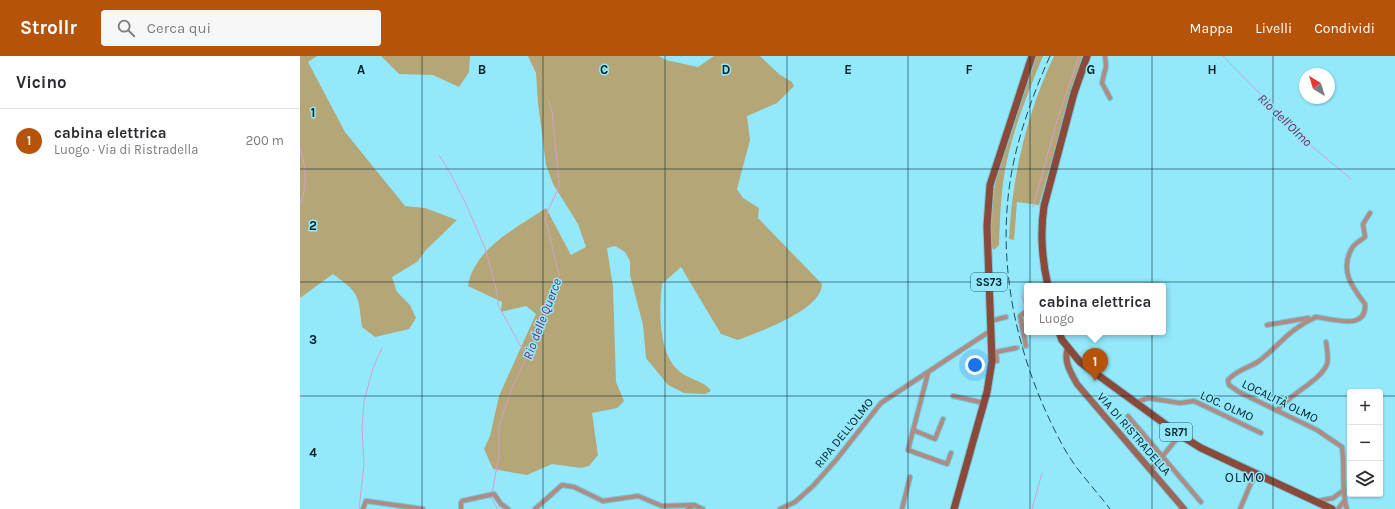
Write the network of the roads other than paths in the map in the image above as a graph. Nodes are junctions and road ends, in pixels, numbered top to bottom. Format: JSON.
{"nodes":[{"id":1,"x":1032,"y":56,"type":"edge"},
{"id":2,"x":1087,"y":56,"type":"edge"},
{"id":3,"x":1105,"y":56,"type":"edge"},
{"id":4,"x":1110,"y":98,"type":"dead end"},
{"id":5,"x":1370,"y":213,"type":"dead end"},
{"id":6,"x":1048,"y":283,"type":"edge"},
{"id":7,"x":1024,"y":313,"type":"edge"},
{"id":8,"x":1006,"y":317,"type":"dead end"},
{"id":9,"x":1316,"y":317,"type":"junction"},
{"id":10,"x":990,"y":321,"type":"junction"},
{"id":11,"x":1267,"y":325,"type":"dead end"},
{"id":12,"x":990,"y":331,"type":"junction"},
{"id":13,"x":1060,"y":335,"type":"edge"},
{"id":14,"x":1326,"y":342,"type":"dead end"},
{"id":15,"x":1026,"y":346,"type":"dead end"},
{"id":16,"x":1016,"y":348,"type":"tunnel mouth"},
{"id":17,"x":1068,"y":348,"type":"junction"},
{"id":18,"x":992,"y":362,"type":"junction"},
{"id":19,"x":928,"y":373,"type":"junction"},
{"id":20,"x":953,"y":396,"type":"dead end"},
{"id":21,"x":984,"y":402,"type":"junction"},
{"id":22,"x":1137,"y":402,"type":"junction"},
{"id":23,"x":1277,"y":411,"type":"junction"},
{"id":24,"x":1128,"y":416,"type":"dead end"},
{"id":25,"x":943,"y":419,"type":"dead end"},
{"id":26,"x":913,"y":430,"type":"junction"},
{"id":27,"x":1262,"y":433,"type":"dead end"},
{"id":28,"x":1180,"y":435,"type":"junction"},
{"id":29,"x":951,"y":453,"type":"dead end"},
{"id":30,"x":1162,"y":456,"type":"junction"},
{"id":31,"x":1151,"y":470,"type":"junction"},
{"id":32,"x":1258,"y":474,"type":"junction"},
{"id":33,"x":910,"y":478,"type":"dead end"},
{"id":34,"x":1345,"y":490,"type":"junction"},
{"id":35,"x":1334,"y":498,"type":"junction"},
{"id":36,"x":1345,"y":500,"type":"junction"},
{"id":37,"x":1315,"y":501,"type":"junction"},
{"id":38,"x":1201,"y":502,"type":"dead end"},
{"id":39,"x":694,"y":505,"type":"junction"},
{"id":40,"x":363,"y":509,"type":"edge"},
{"id":41,"x":423,"y":509,"type":"edge"},
{"id":42,"x":461,"y":509,"type":"edge"},
{"id":43,"x":508,"y":509,"type":"edge"},
{"id":44,"x":535,"y":509,"type":"edge"},
{"id":45,"x":688,"y":509,"type":"edge"},
{"id":46,"x":703,"y":509,"type":"edge"},
{"id":47,"x":780,"y":509,"type":"edge"},
{"id":48,"x":902,"y":509,"type":"edge"},
{"id":49,"x":954,"y":509,"type":"edge"},
{"id":50,"x":1184,"y":509,"type":"edge"},
{"id":51,"x":1240,"y":509,"type":"edge"},
{"id":52,"x":1333,"y":509,"type":"edge"},
{"id":53,"x":1338,"y":509,"type":"edge"},
{"id":54,"x":1347,"y":509,"type":"edge"}],
"edges":[{"from":1,"to":10,"type":"main road","number":"SS73"},
{"from":2,"to":6,"type":"main road"},
{"from":3,"to":4,"type":"street"},
{"from":5,"to":9,"type":"street"},
{"from":7,"to":15,"type":"street"},
{"from":8,"to":10,"type":"street"},
{"from":9,"to":11,"type":"street"},
{"from":9,"to":23,"type":"street","name":"LOCALITÀ OLMO"},
{"from":10,"to":12,"type":"main road","number":"SS73"},
{"from":12,"to":18,"type":"main road","number":"SS73"},
{"from":12,"to":19,"type":"street","name":"RIPA DELL'OLMO"},
{"from":13,"to":17,"type":"main road","number":"SR71"},
{"from":14,"to":23,"type":"street"},
{"from":16,"to":18,"type":"street"},
{"from":17,"to":22,"type":"main road","number":"SR71"},
{"from":17,"to":31,"type":"street","name":"VIA DI RISTRADELLA"},
{"from":18,"to":21,"type":"main road","number":"SS73"},
{"from":19,"to":26,"type":"street"},
{"from":19,"to":47,"type":"street","name":"RIPA DELL'OLMO"},
{"from":20,"to":21,"type":"street"},
{"from":21,"to":49,"type":"main road","number":"SS73"},
{"from":22,"to":27,"type":"street","name":"LOC. OLMO"},
{"from":22,"to":28,"type":"main road","number":"SR71"},
{"from":23,"to":34,"type":"street","name":"LOCALITÀ OLMO"},
{"from":24,"to":30,"type":"street"},
{"from":25,"to":26,"type":"street"},
{"from":26,"to":29,"type":"street"},
{"from":28,"to":30,"type":"street"},
{"from":28,"to":32,"type":"main road","number":"SR71"},
{"from":30,"to":31,"type":"street"},
{"from":30,"to":38,"type":"street"},
{"from":31,"to":50,"type":"street","name":"VIA DI RISTRADELLA"},
{"from":32,"to":37,"type":"main road","number":"SR71"},
{"from":32,"to":51,"type":"street"},
{"from":33,"to":48,"type":"street"},
{"from":34,"to":35,"type":"street"},
{"from":34,"to":36,"type":"street"},
{"from":35,"to":37,"type":"street"},
{"from":35,"to":52,"type":"street"},
{"from":36,"to":53,"type":"street"},
{"from":36,"to":54,"type":"street"},
{"from":37,"to":52,"type":"main road","number":"SR71"},
{"from":39,"to":44,"type":"street"},
{"from":39,"to":45,"type":"street"},
{"from":39,"to":46,"type":"street"},
{"from":40,"to":41,"type":"street"},
{"from":42,"to":43,"type":"street"}]}
